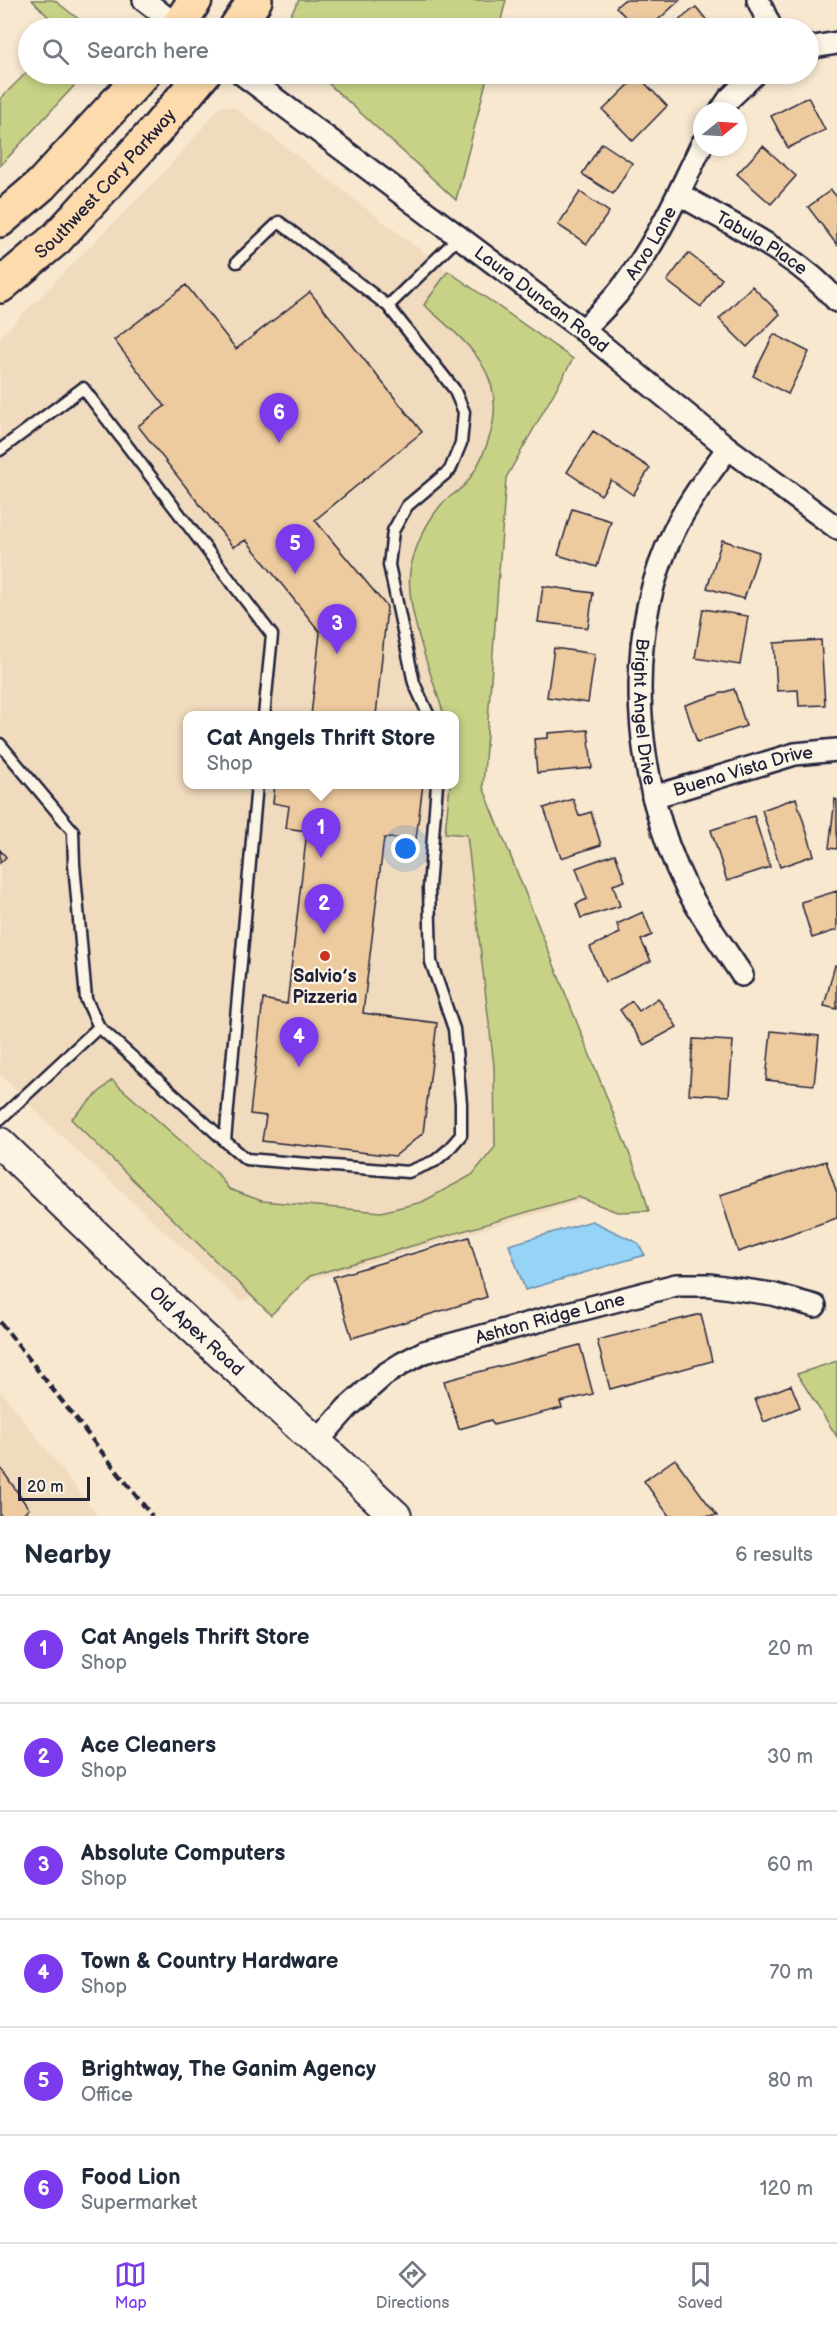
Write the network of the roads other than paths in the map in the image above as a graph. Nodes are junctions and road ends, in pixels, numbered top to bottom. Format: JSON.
{"nodes":[{"id":1,"x":144,"y":0,"type":"edge"},
{"id":2,"x":195,"y":0,"type":"edge"},
{"id":3,"x":255,"y":0,"type":"edge"},
{"id":4,"x":758,"y":0,"type":"edge"},
{"id":5,"x":166,"y":18,"type":"edge"},
{"id":6,"x":184,"y":18,"type":"edge"},
{"id":7,"x":243,"y":18,"type":"edge"},
{"id":8,"x":766,"y":18,"type":"edge"},
{"id":9,"x":837,"y":43,"type":"edge"},
{"id":10,"x":819,"y":46,"type":"edge"},
{"id":11,"x":134,"y":84,"type":"edge"},
{"id":12,"x":195,"y":84,"type":"edge"},
{"id":13,"x":255,"y":84,"type":"edge"},
{"id":14,"x":745,"y":84,"type":"edge"},
{"id":15,"x":727,"y":102,"type":"edge"},
{"id":16,"x":696,"y":156,"type":"edge"},
{"id":17,"x":679,"y":194,"type":"junction"},
{"id":18,"x":0,"y":220,"type":"edge"},
{"id":19,"x":459,"y":237,"type":"junction"},
{"id":20,"x":237,"y":262,"type":"dead end"},
{"id":21,"x":0,"y":286,"type":"edge"},
{"id":22,"x":837,"y":301,"type":"edge"},
{"id":23,"x":388,"y":306,"type":"junction"},
{"id":24,"x":583,"y":330,"type":"junction"},
{"id":25,"x":728,"y":448,"type":"junction"},
{"id":26,"x":0,"y":450,"type":"edge"},
{"id":27,"x":837,"y":528,"type":"edge"},
{"id":28,"x":264,"y":711,"type":"edge"},
{"id":29,"x":427,"y":711,"type":"edge"},
{"id":30,"x":0,"y":744,"type":"edge"},
{"id":31,"x":837,"y":750,"type":"edge"},
{"id":32,"x":257,"y":789,"type":"edge"},
{"id":33,"x":437,"y":789,"type":"edge"},
{"id":34,"x":653,"y":797,"type":"junction"},
{"id":35,"x":742,"y":975,"type":"dead end"},
{"id":36,"x":99,"y":1027,"type":"junction"},
{"id":37,"x":0,"y":1119,"type":"edge"},
{"id":38,"x":225,"y":1141,"type":"junction"},
{"id":39,"x":0,"y":1143,"type":"edge"},
{"id":40,"x":815,"y":1306,"type":"dead end"},
{"id":41,"x":316,"y":1443,"type":"junction"},
{"id":42,"x":396,"y":1516,"type":"edge"}],
"edges":[{"from":1,"to":5,"type":"street"},
{"from":2,"to":6,"type":"main road"},
{"from":3,"to":7,"type":"main road"},
{"from":4,"to":8,"type":"street"},
{"from":9,"to":10,"type":"street"},
{"from":11,"to":18,"type":"main road"},
{"from":12,"to":21,"type":"main road","name":"Southwest Cary Parkway"},
{"from":13,"to":19,"type":"street","name":"Laura Duncan Road"},
{"from":14,"to":15,"type":"street"},
{"from":16,"to":17,"type":"street","name":"Arvo Lane"},
{"from":17,"to":22,"type":"street","name":"Tabula Place"},
{"from":17,"to":24,"type":"street","name":"Arvo Lane"},
{"from":19,"to":23,"type":"lane"},
{"from":19,"to":24,"type":"street","name":"Laura Duncan Road"},
{"from":20,"to":23,"type":"lane"},
{"from":23,"to":29,"type":"lane"},
{"from":24,"to":25,"type":"street","name":"Laura Duncan Road"},
{"from":25,"to":27,"type":"street","name":"Laura Duncan Road"},
{"from":25,"to":34,"type":"street","name":"Bright Angel Drive"},
{"from":26,"to":28,"type":"lane"},
{"from":30,"to":36,"type":"lane"},
{"from":31,"to":34,"type":"street","name":"Buena Vista Drive"},
{"from":32,"to":38,"type":"lane"},
{"from":33,"to":38,"type":"lane"},
{"from":34,"to":35,"type":"street","name":"Bright Angel Drive"},
{"from":36,"to":37,"type":"lane"},
{"from":36,"to":38,"type":"lane"},
{"from":39,"to":41,"type":"main road","name":"Old Apex Road"},
{"from":40,"to":41,"type":"street","name":"Ashton Ridge Lane"},
{"from":41,"to":42,"type":"main road","name":"Old Apex Road"}]}
